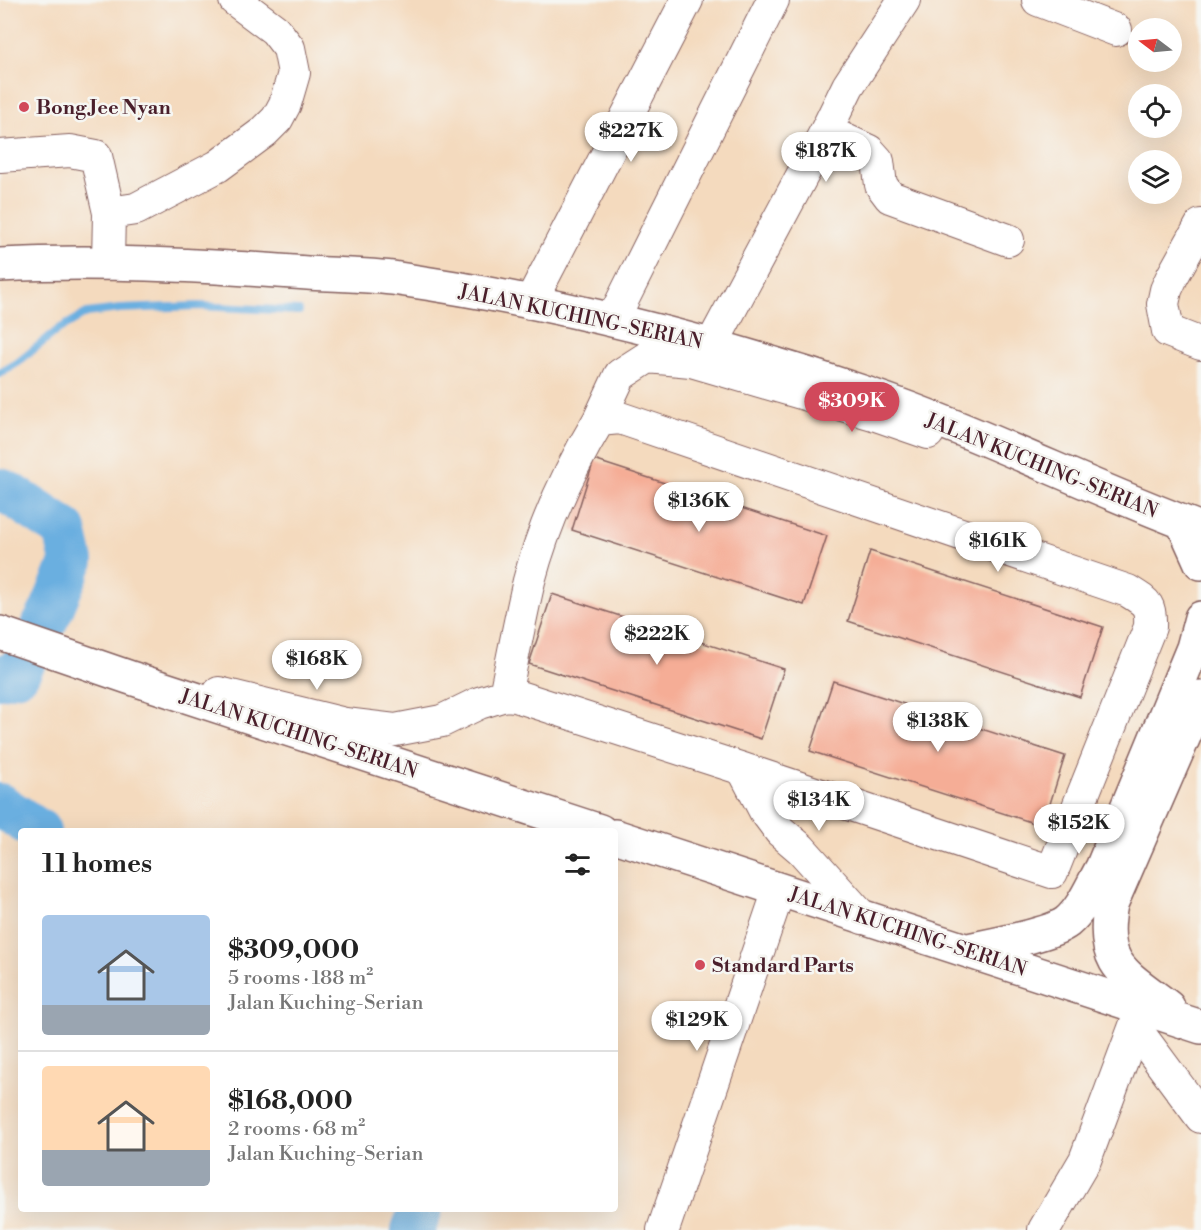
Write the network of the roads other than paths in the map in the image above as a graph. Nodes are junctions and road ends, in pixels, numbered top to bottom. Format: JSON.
{"nodes":[{"id":1,"x":235,"y":0,"type":"edge"},
{"id":2,"x":687,"y":0,"type":"edge"},
{"id":3,"x":773,"y":0,"type":"edge"},
{"id":4,"x":904,"y":0,"type":"edge"},
{"id":5,"x":1038,"y":0,"type":"edge"},
{"id":6,"x":1116,"y":30,"type":"dead end"},
{"id":7,"x":826,"y":131,"type":"junction"},
{"id":8,"x":0,"y":156,"type":"edge"},
{"id":9,"x":109,"y":213,"type":"junction"},
{"id":10,"x":1201,"y":225,"type":"edge"},
{"id":11,"x":1008,"y":240,"type":"dead end"},
{"id":12,"x":108,"y":262,"type":"junction"},
{"id":13,"x":0,"y":265,"type":"edge"},
{"id":14,"x":530,"y":303,"type":"junction"},
{"id":15,"x":613,"y":319,"type":"junction"},
{"id":16,"x":712,"y":344,"type":"junction"},
{"id":17,"x":1201,"y":344,"type":"edge"},
{"id":18,"x":599,"y":420,"type":"junction"},
{"id":19,"x":1109,"y":492,"type":"junction"},
{"id":20,"x":1192,"y":526,"type":"edge"},
{"id":21,"x":1201,"y":563,"type":"edge"},
{"id":22,"x":1201,"y":618,"type":"edge"},
{"id":23,"x":0,"y":633,"type":"edge"},
{"id":24,"x":128,"y":677,"type":"junction"},
{"id":25,"x":505,"y":694,"type":"junction"},
{"id":26,"x":1201,"y":696,"type":"edge"},
{"id":27,"x":743,"y":769,"type":"junction"},
{"id":28,"x":591,"y":828,"type":"edge"},
{"id":29,"x":618,"y":837,"type":"edge"},
{"id":30,"x":1052,"y":872,"type":"junction"},
{"id":31,"x":1093,"y":884,"type":"junction"},
{"id":32,"x":779,"y":890,"type":"junction"},
{"id":33,"x":863,"y":918,"type":"junction"},
{"id":34,"x":968,"y":950,"type":"junction"},
{"id":35,"x":1138,"y":1018,"type":"junction"},
{"id":36,"x":1195,"y":1025,"type":"edge"},
{"id":37,"x":1201,"y":1118,"type":"edge"},
{"id":38,"x":663,"y":1230,"type":"edge"},
{"id":39,"x":1044,"y":1230,"type":"edge"}],
"edges":[{"from":1,"to":9,"type":"street"},
{"from":2,"to":14,"type":"street"},
{"from":3,"to":15,"type":"street"},
{"from":4,"to":7,"type":"street"},
{"from":5,"to":6,"type":"street"},
{"from":7,"to":11,"type":"street"},
{"from":7,"to":16,"type":"street"},
{"from":8,"to":9,"type":"street"},
{"from":9,"to":12,"type":"street"},
{"from":10,"to":17,"type":"street"},
{"from":12,"to":13,"type":"highway","name":"JALAN KUCHING-SERIAN"},
{"from":12,"to":14,"type":"highway","name":"JALAN KUCHING-SERIAN"},
{"from":14,"to":15,"type":"highway","name":"JALAN KUCHING-SERIAN"},
{"from":15,"to":16,"type":"highway","name":"JALAN KUCHING-SERIAN"},
{"from":16,"to":19,"type":"highway","name":"JALAN KUCHING-SERIAN"},
{"from":18,"to":19,"type":"street"},
{"from":18,"to":25,"type":"street"},
{"from":18,"to":30,"type":"street"},
{"from":19,"to":20,"type":"highway","name":"JALAN KUCHING-SERIAN"},
{"from":20,"to":21,"type":"highway"},
{"from":22,"to":31,"type":"highway"},
{"from":23,"to":24,"type":"highway","name":"JALAN KUCHING-SERIAN"},
{"from":24,"to":25,"type":"street"},
{"from":24,"to":28,"type":"highway","name":"JALAN KUCHING-SERIAN"},
{"from":25,"to":27,"type":"street"},
{"from":26,"to":36,"type":"highway"},
{"from":27,"to":30,"type":"street"},
{"from":27,"to":33,"type":"street"},
{"from":29,"to":32,"type":"highway","name":"JALAN KUCHING-SERIAN"},
{"from":30,"to":31,"type":"street"},
{"from":31,"to":34,"type":"highway"},
{"from":32,"to":33,"type":"highway","name":"JALAN KUCHING-SERIAN"},
{"from":32,"to":38,"type":"street"},
{"from":33,"to":34,"type":"highway","name":"JALAN KUCHING-SERIAN"},
{"from":34,"to":35,"type":"highway","name":"JALAN KUCHING-SERIAN"},
{"from":35,"to":36,"type":"highway","name":"JALAN KUCHING-SERIAN"},
{"from":35,"to":37,"type":"street"},
{"from":35,"to":39,"type":"street"}]}
